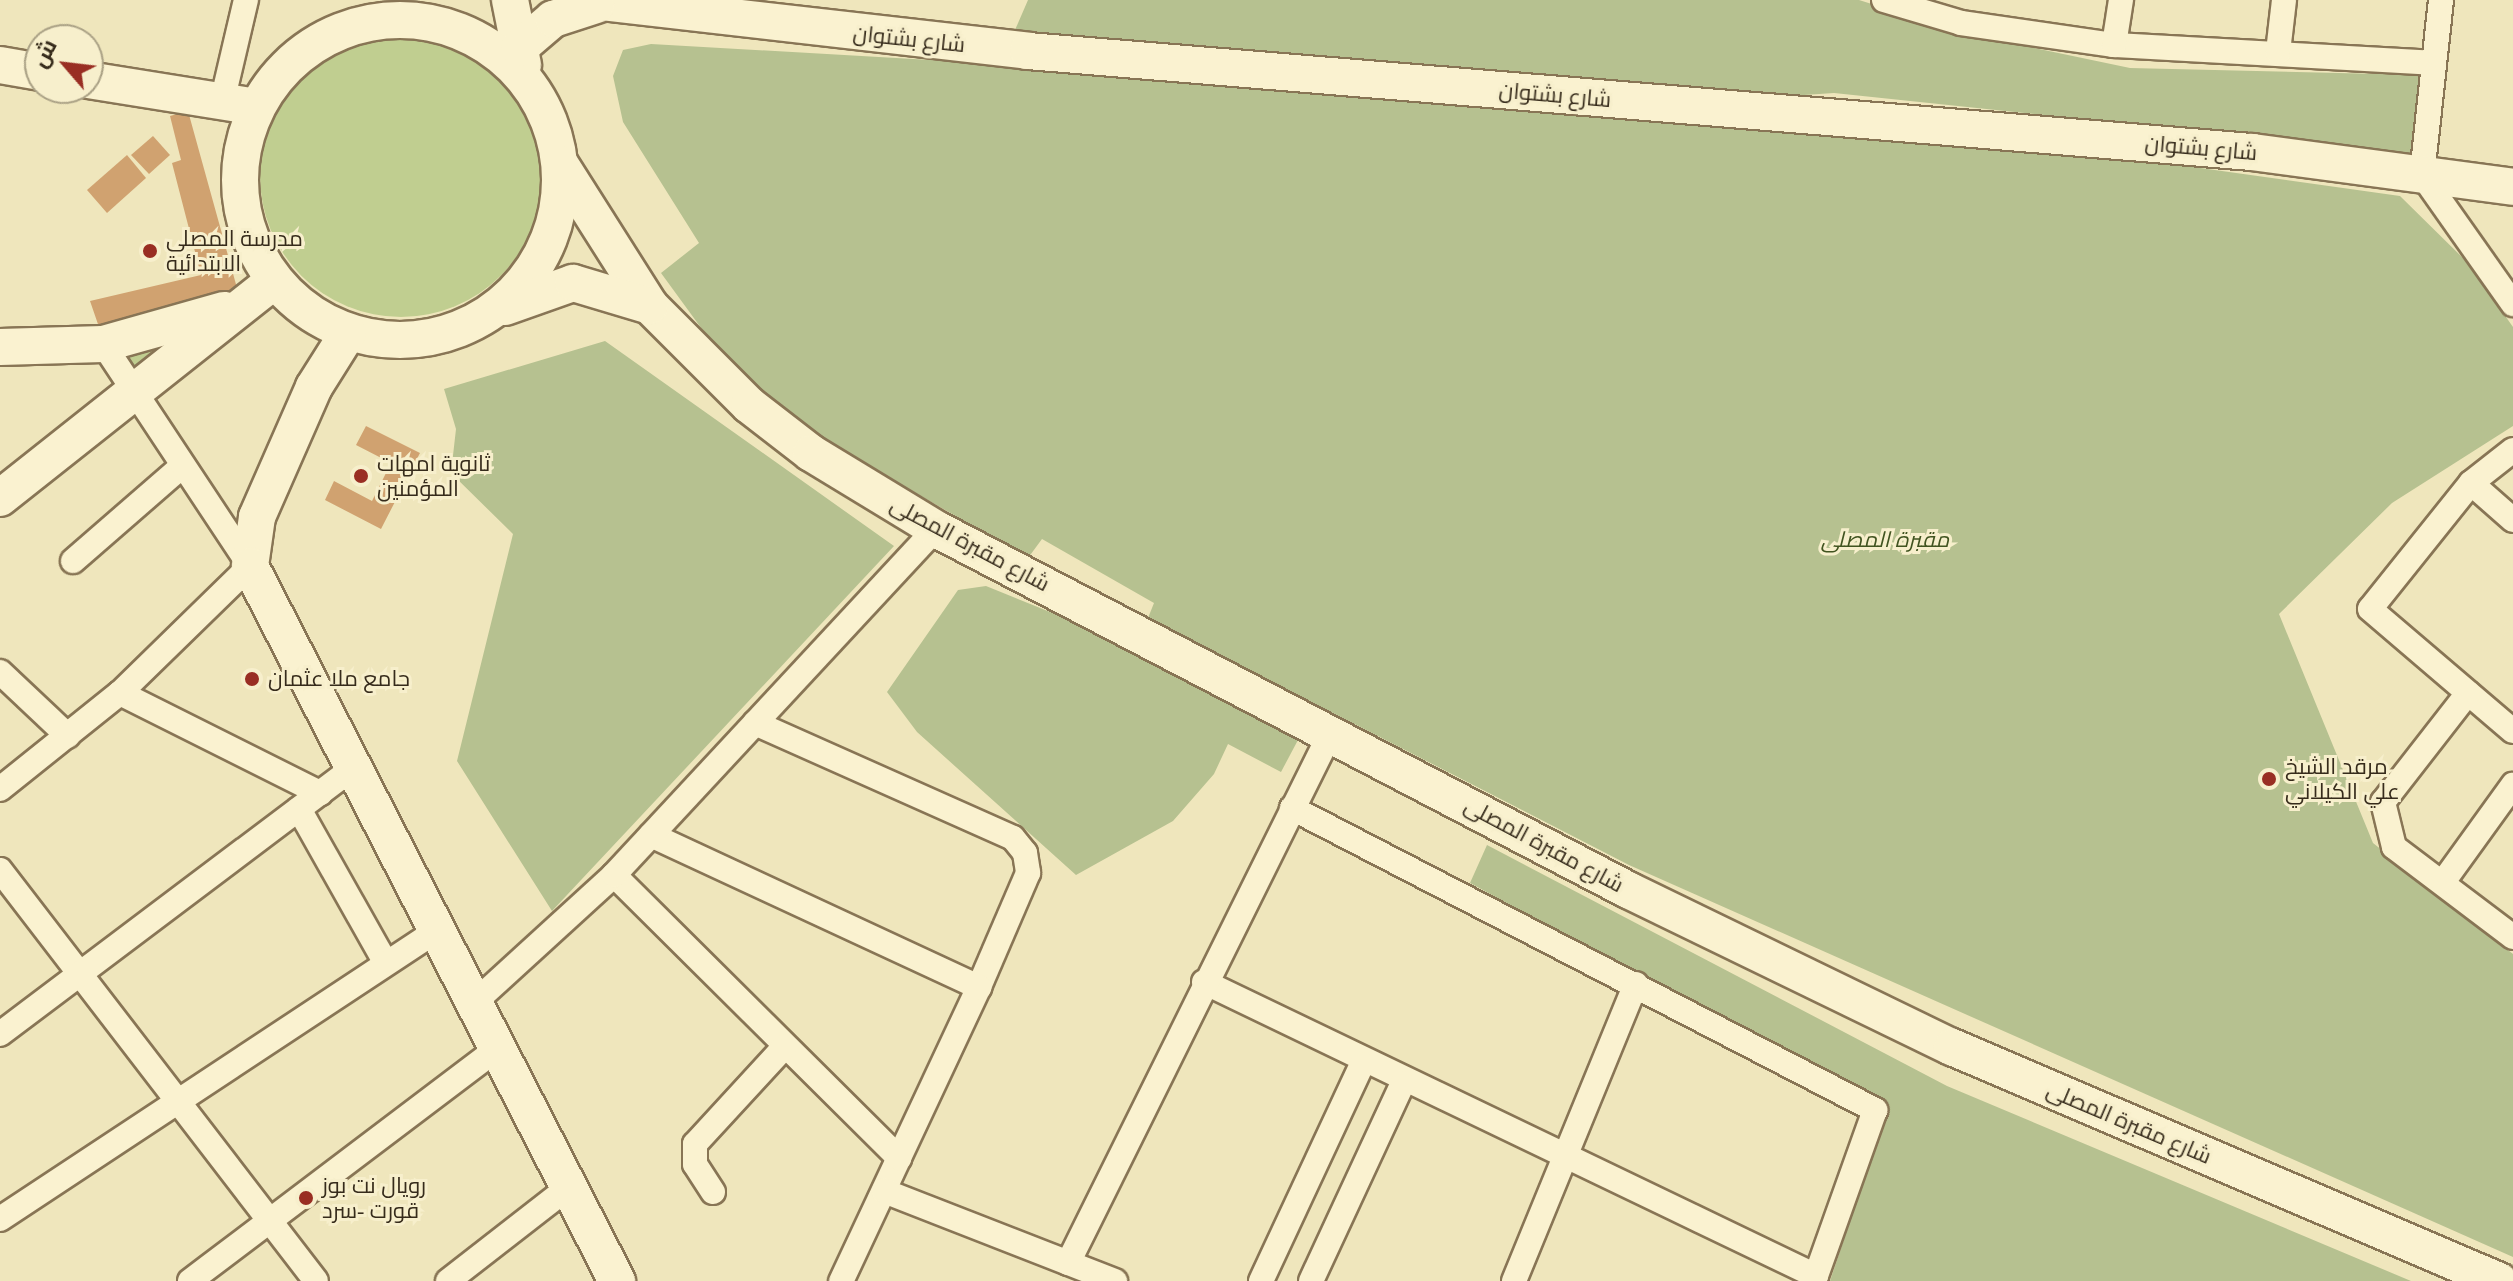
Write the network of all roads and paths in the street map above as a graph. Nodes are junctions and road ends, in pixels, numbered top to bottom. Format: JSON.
{"nodes":[{"id":1,"x":246,"y":0,"type":"edge"},
{"id":2,"x":458,"y":0,"type":"edge"},
{"id":3,"x":510,"y":0,"type":"edge"},
{"id":4,"x":1884,"y":0,"type":"edge"},
{"id":5,"x":2121,"y":0,"type":"edge"},
{"id":6,"x":2284,"y":0,"type":"edge"},
{"id":7,"x":2441,"y":0,"type":"edge"},
{"id":8,"x":590,"y":3,"type":"edge"},
{"id":9,"x":1962,"y":11,"type":"edge"},
{"id":10,"x":415,"y":20,"type":"junction"},
{"id":11,"x":2114,"y":45,"type":"junction"},
{"id":12,"x":2278,"y":52,"type":"junction"},
{"id":13,"x":2433,"y":63,"type":"junction"},
{"id":14,"x":0,"y":65,"type":"edge"},
{"id":15,"x":523,"y":65,"type":"junction"},
{"id":16,"x":24,"y":69,"type":"edge"},
{"id":17,"x":104,"y":83,"type":"edge"},
{"id":18,"x":222,"y":102,"type":"junction"},
{"id":19,"x":257,"y":107,"type":"junction"},
{"id":20,"x":560,"y":164,"type":"junction"},
{"id":21,"x":2422,"y":175,"type":"junction"},
{"id":22,"x":2513,"y":187,"type":"edge"},
{"id":23,"x":274,"y":281,"type":"junction"},
{"id":24,"x":2513,"y":304,"type":"edge"},
{"id":25,"x":241,"y":306,"type":"junction"},
{"id":26,"x":650,"y":306,"type":"junction"},
{"id":27,"x":481,"y":319,"type":"junction"},
{"id":28,"x":348,"y":333,"type":"junction"},
{"id":29,"x":103,"y":344,"type":"junction"},
{"id":30,"x":0,"y":347,"type":"edge"},
{"id":31,"x":130,"y":391,"type":"junction"},
{"id":32,"x":2513,"y":450,"type":"edge"},
{"id":33,"x":181,"y":467,"type":"junction"},
{"id":34,"x":2471,"y":483,"type":"junction"},
{"id":35,"x":0,"y":498,"type":"edge"},
{"id":36,"x":2513,"y":520,"type":"edge"},
{"id":37,"x":936,"y":529,"type":"junction"},
{"id":38,"x":73,"y":561,"type":"dead end"},
{"id":39,"x":250,"y":566,"type":"junction"},
{"id":40,"x":0,"y":672,"type":"edge"},
{"id":41,"x":120,"y":693,"type":"junction"},
{"id":42,"x":2468,"y":693,"type":"junction"},
{"id":43,"x":755,"y":723,"type":"junction"},
{"id":44,"x":1332,"y":730,"type":"junction"},
{"id":45,"x":2513,"y":731,"type":"edge"},
{"id":46,"x":68,"y":736,"type":"junction"},
{"id":47,"x":357,"y":765,"type":"junction"},
{"id":48,"x":9,"y":766,"type":"edge"},
{"id":49,"x":2513,"y":785,"type":"edge"},
{"id":50,"x":0,"y":789,"type":"edge"},
{"id":51,"x":320,"y":793,"type":"junction"},
{"id":52,"x":1292,"y":808,"type":"junction"},
{"id":53,"x":299,"y":809,"type":"junction"},
{"id":54,"x":651,"y":835,"type":"junction"},
{"id":55,"x":0,"y":870,"type":"edge"},
{"id":56,"x":614,"y":875,"type":"junction"},
{"id":57,"x":2443,"y":882,"type":"junction"},
{"id":58,"x":436,"y":931,"type":"junction"},
{"id":59,"x":2513,"y":937,"type":"edge"},
{"id":60,"x":384,"y":960,"type":"junction"},
{"id":61,"x":81,"y":971,"type":"junction"},
{"id":62,"x":1204,"y":982,"type":"junction"},
{"id":63,"x":1636,"y":984,"type":"junction"},
{"id":64,"x":979,"y":987,"type":"junction"},
{"id":65,"x":475,"y":1002,"type":"junction"},
{"id":66,"x":0,"y":1034,"type":"edge"},
{"id":67,"x":785,"y":1046,"type":"junction"},
{"id":68,"x":498,"y":1048,"type":"junction"},
{"id":69,"x":1362,"y":1064,"type":"junction"},
{"id":70,"x":1403,"y":1083,"type":"junction"},
{"id":71,"x":177,"y":1100,"type":"junction"},
{"id":72,"x":899,"y":1158,"type":"junction"},
{"id":73,"x":1563,"y":1160,"type":"junction"},
{"id":74,"x":570,"y":1186,"type":"junction"},
{"id":75,"x":884,"y":1191,"type":"junction"},
{"id":76,"x":713,"y":1192,"type":"dead end"},
{"id":77,"x":0,"y":1219,"type":"edge"},
{"id":78,"x":270,"y":1222,"type":"junction"},
{"id":79,"x":1068,"y":1263,"type":"junction"},
{"id":80,"x":1815,"y":1278,"type":"edge"},
{"id":81,"x":190,"y":1281,"type":"edge"},
{"id":82,"x":316,"y":1281,"type":"edge"},
{"id":83,"x":448,"y":1281,"type":"edge"},
{"id":84,"x":617,"y":1281,"type":"edge"},
{"id":85,"x":841,"y":1281,"type":"edge"},
{"id":86,"x":1115,"y":1281,"type":"edge"},
{"id":87,"x":1261,"y":1281,"type":"edge"},
{"id":88,"x":1311,"y":1281,"type":"edge"},
{"id":89,"x":1514,"y":1281,"type":"edge"},
{"id":90,"x":2499,"y":1281,"type":"edge"}],
"edges":[{"from":1,"to":18,"type":"street"},
{"from":2,"to":10,"type":"street"},
{"from":3,"to":15,"type":"street"},
{"from":4,"to":9,"type":"street"},
{"from":5,"to":11,"type":"street"},
{"from":6,"to":12,"type":"street"},
{"from":7,"to":13,"type":"street"},
{"from":8,"to":15,"type":"street","name":"شارع بشتوان"},
{"from":8,"to":21,"type":"street","name":"شارع بشتوان"},
{"from":9,"to":11,"type":"street"},
{"from":10,"to":15,"type":"street"},
{"from":10,"to":19,"type":"street"},
{"from":11,"to":12,"type":"street"},
{"from":12,"to":13,"type":"street"},
{"from":13,"to":21,"type":"street"},
{"from":14,"to":16,"type":"street"},
{"from":15,"to":20,"type":"street"},
{"from":17,"to":18,"type":"street"},
{"from":18,"to":19,"type":"street"},
{"from":19,"to":23,"type":"street"},
{"from":20,"to":26,"type":"street","name":"شارع مقبرة المصلى"},
{"from":20,"to":27,"type":"street"},
{"from":21,"to":22,"type":"street","name":"شارع بشتوان"},
{"from":21,"to":24,"type":"street"},
{"from":23,"to":25,"type":"street"},
{"from":23,"to":28,"type":"street"},
{"from":25,"to":29,"type":"street"},
{"from":25,"to":31,"type":"street"},
{"from":26,"to":27,"type":"street","name":"شارع مقبرة المصلى"},
{"from":26,"to":37,"type":"street","name":"شارع مقبرة المصلى"},
{"from":27,"to":28,"type":"street"},
{"from":28,"to":39,"type":"street"},
{"from":29,"to":30,"type":"street"},
{"from":29,"to":31,"type":"street"},
{"from":31,"to":33,"type":"street"},
{"from":31,"to":35,"type":"street"},
{"from":32,"to":34,"type":"street"},
{"from":33,"to":38,"type":"street"},
{"from":33,"to":39,"type":"street"},
{"from":34,"to":36,"type":"street"},
{"from":34,"to":42,"type":"street"},
{"from":37,"to":43,"type":"street"},
{"from":37,"to":44,"type":"street","name":"شارع مقبرة المصلى"},
{"from":39,"to":41,"type":"street"},
{"from":39,"to":47,"type":"street"},
{"from":40,"to":46,"type":"street"},
{"from":41,"to":46,"type":"street"},
{"from":41,"to":51,"type":"street"},
{"from":42,"to":45,"type":"street"},
{"from":42,"to":57,"type":"street"},
{"from":43,"to":54,"type":"street"},
{"from":43,"to":64,"type":"street"},
{"from":44,"to":52,"type":"street"},
{"from":44,"to":90,"type":"street","name":"شارع مقبرة المصلى"},
{"from":46,"to":48,"type":"street"},
{"from":47,"to":51,"type":"street"},
{"from":47,"to":58,"type":"street"},
{"from":48,"to":50,"type":"street"},
{"from":49,"to":57,"type":"street"},
{"from":51,"to":53,"type":"street"},
{"from":52,"to":62,"type":"street"},
{"from":52,"to":63,"type":"street"},
{"from":53,"to":60,"type":"street"},
{"from":53,"to":61,"type":"street"},
{"from":54,"to":56,"type":"street"},
{"from":54,"to":64,"type":"street"},
{"from":55,"to":61,"type":"street"},
{"from":56,"to":65,"type":"street"},
{"from":56,"to":67,"type":"street"},
{"from":57,"to":59,"type":"street"},
{"from":58,"to":60,"type":"street"},
{"from":58,"to":65,"type":"street"},
{"from":60,"to":71,"type":"street"},
{"from":61,"to":66,"type":"street"},
{"from":61,"to":71,"type":"street"},
{"from":62,"to":69,"type":"street"},
{"from":62,"to":79,"type":"street"},
{"from":63,"to":73,"type":"street"},
{"from":63,"to":80,"type":"street"},
{"from":64,"to":72,"type":"street"},
{"from":65,"to":68,"type":"street"},
{"from":67,"to":72,"type":"street"},
{"from":67,"to":76,"type":"street"},
{"from":68,"to":74,"type":"street"},
{"from":68,"to":78,"type":"street"},
{"from":69,"to":70,"type":"street"},
{"from":69,"to":87,"type":"street"},
{"from":70,"to":73,"type":"street"},
{"from":70,"to":88,"type":"street"},
{"from":71,"to":77,"type":"street"},
{"from":71,"to":78,"type":"street"},
{"from":72,"to":75,"type":"street"},
{"from":73,"to":80,"type":"street"},
{"from":73,"to":89,"type":"street"},
{"from":74,"to":83,"type":"street"},
{"from":74,"to":84,"type":"street"},
{"from":75,"to":79,"type":"street"},
{"from":75,"to":85,"type":"street"},
{"from":78,"to":81,"type":"street"},
{"from":78,"to":82,"type":"street"},
{"from":79,"to":86,"type":"street"}]}
